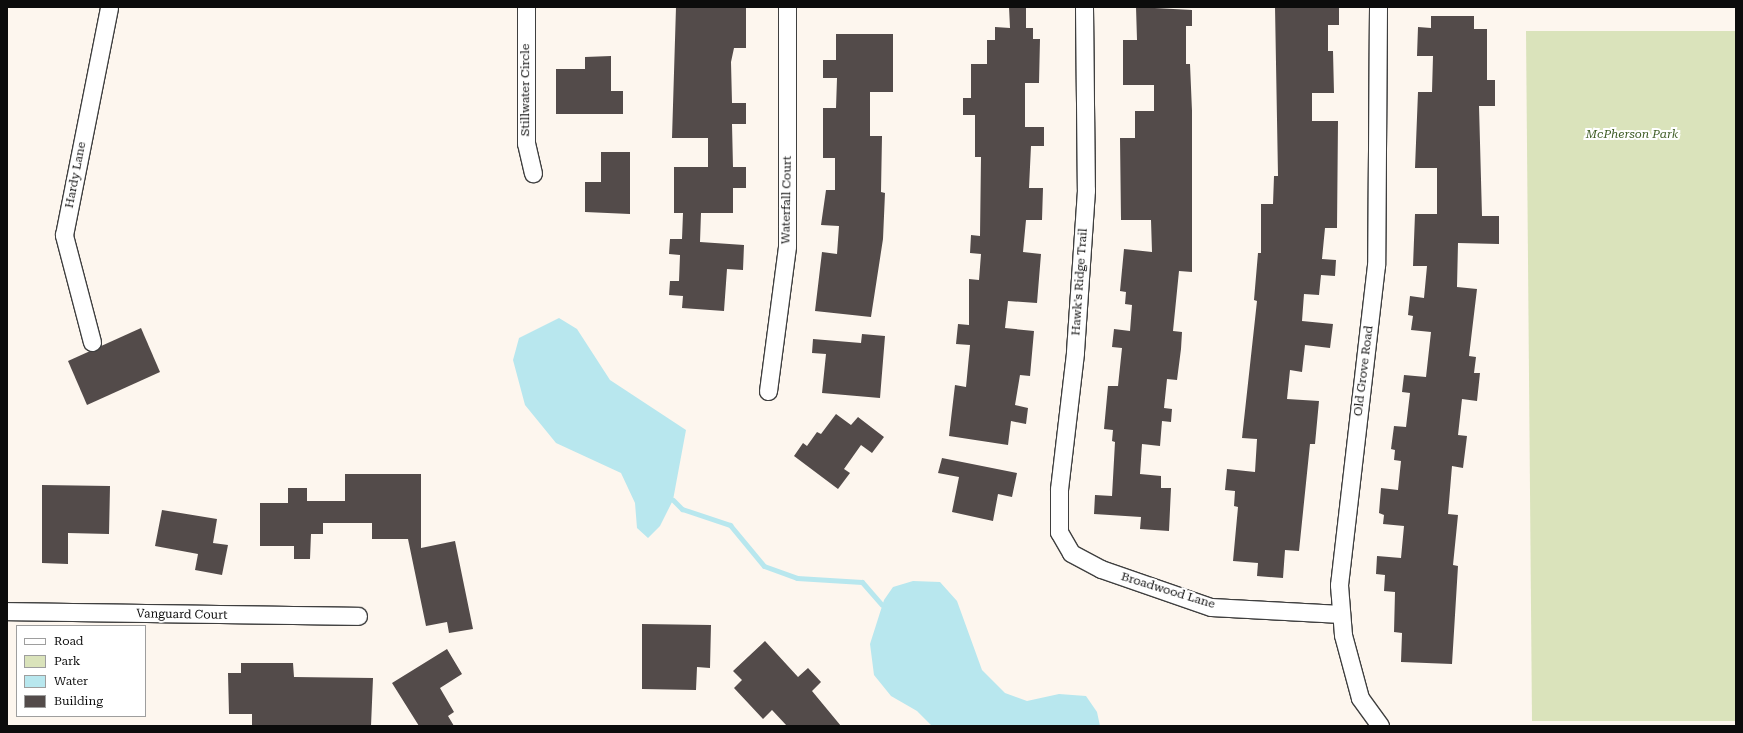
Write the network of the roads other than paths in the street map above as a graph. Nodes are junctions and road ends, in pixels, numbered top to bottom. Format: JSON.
{"nodes":[{"id":1,"x":109,"y":7,"type":"edge"},
{"id":2,"x":526,"y":7,"type":"edge"},
{"id":3,"x":787,"y":7,"type":"edge"},
{"id":4,"x":1084,"y":7,"type":"edge"},
{"id":5,"x":1378,"y":7,"type":"edge"},
{"id":6,"x":533,"y":173,"type":"dead end"},
{"id":7,"x":92,"y":342,"type":"dead end"},
{"id":8,"x":768,"y":391,"type":"dead end"},
{"id":9,"x":1072,"y":553,"type":"joint"},
{"id":10,"x":7,"y":611,"type":"edge"},
{"id":11,"x":1341,"y":614,"type":"junction"},
{"id":12,"x":358,"y":616,"type":"dead end"},
{"id":13,"x":1380,"y":726,"type":"edge"}],
"edges":[{"from":1,"to":7,"type":"street","name":"Hardy Lane"},
{"from":2,"to":6,"type":"street","name":"Stillwater Circle"},
{"from":3,"to":8,"type":"street","name":"Waterfall Court"},
{"from":4,"to":9,"type":"street","name":"Hawk's Ridge Trail"},
{"from":5,"to":11,"type":"street","name":"Old Grove Road"},
{"from":9,"to":11,"type":"street","name":"Broadwood Lane"},
{"from":10,"to":12,"type":"street","name":"Vanguard Court"},
{"from":11,"to":13,"type":"street","name":"Old Grove Road"}]}
